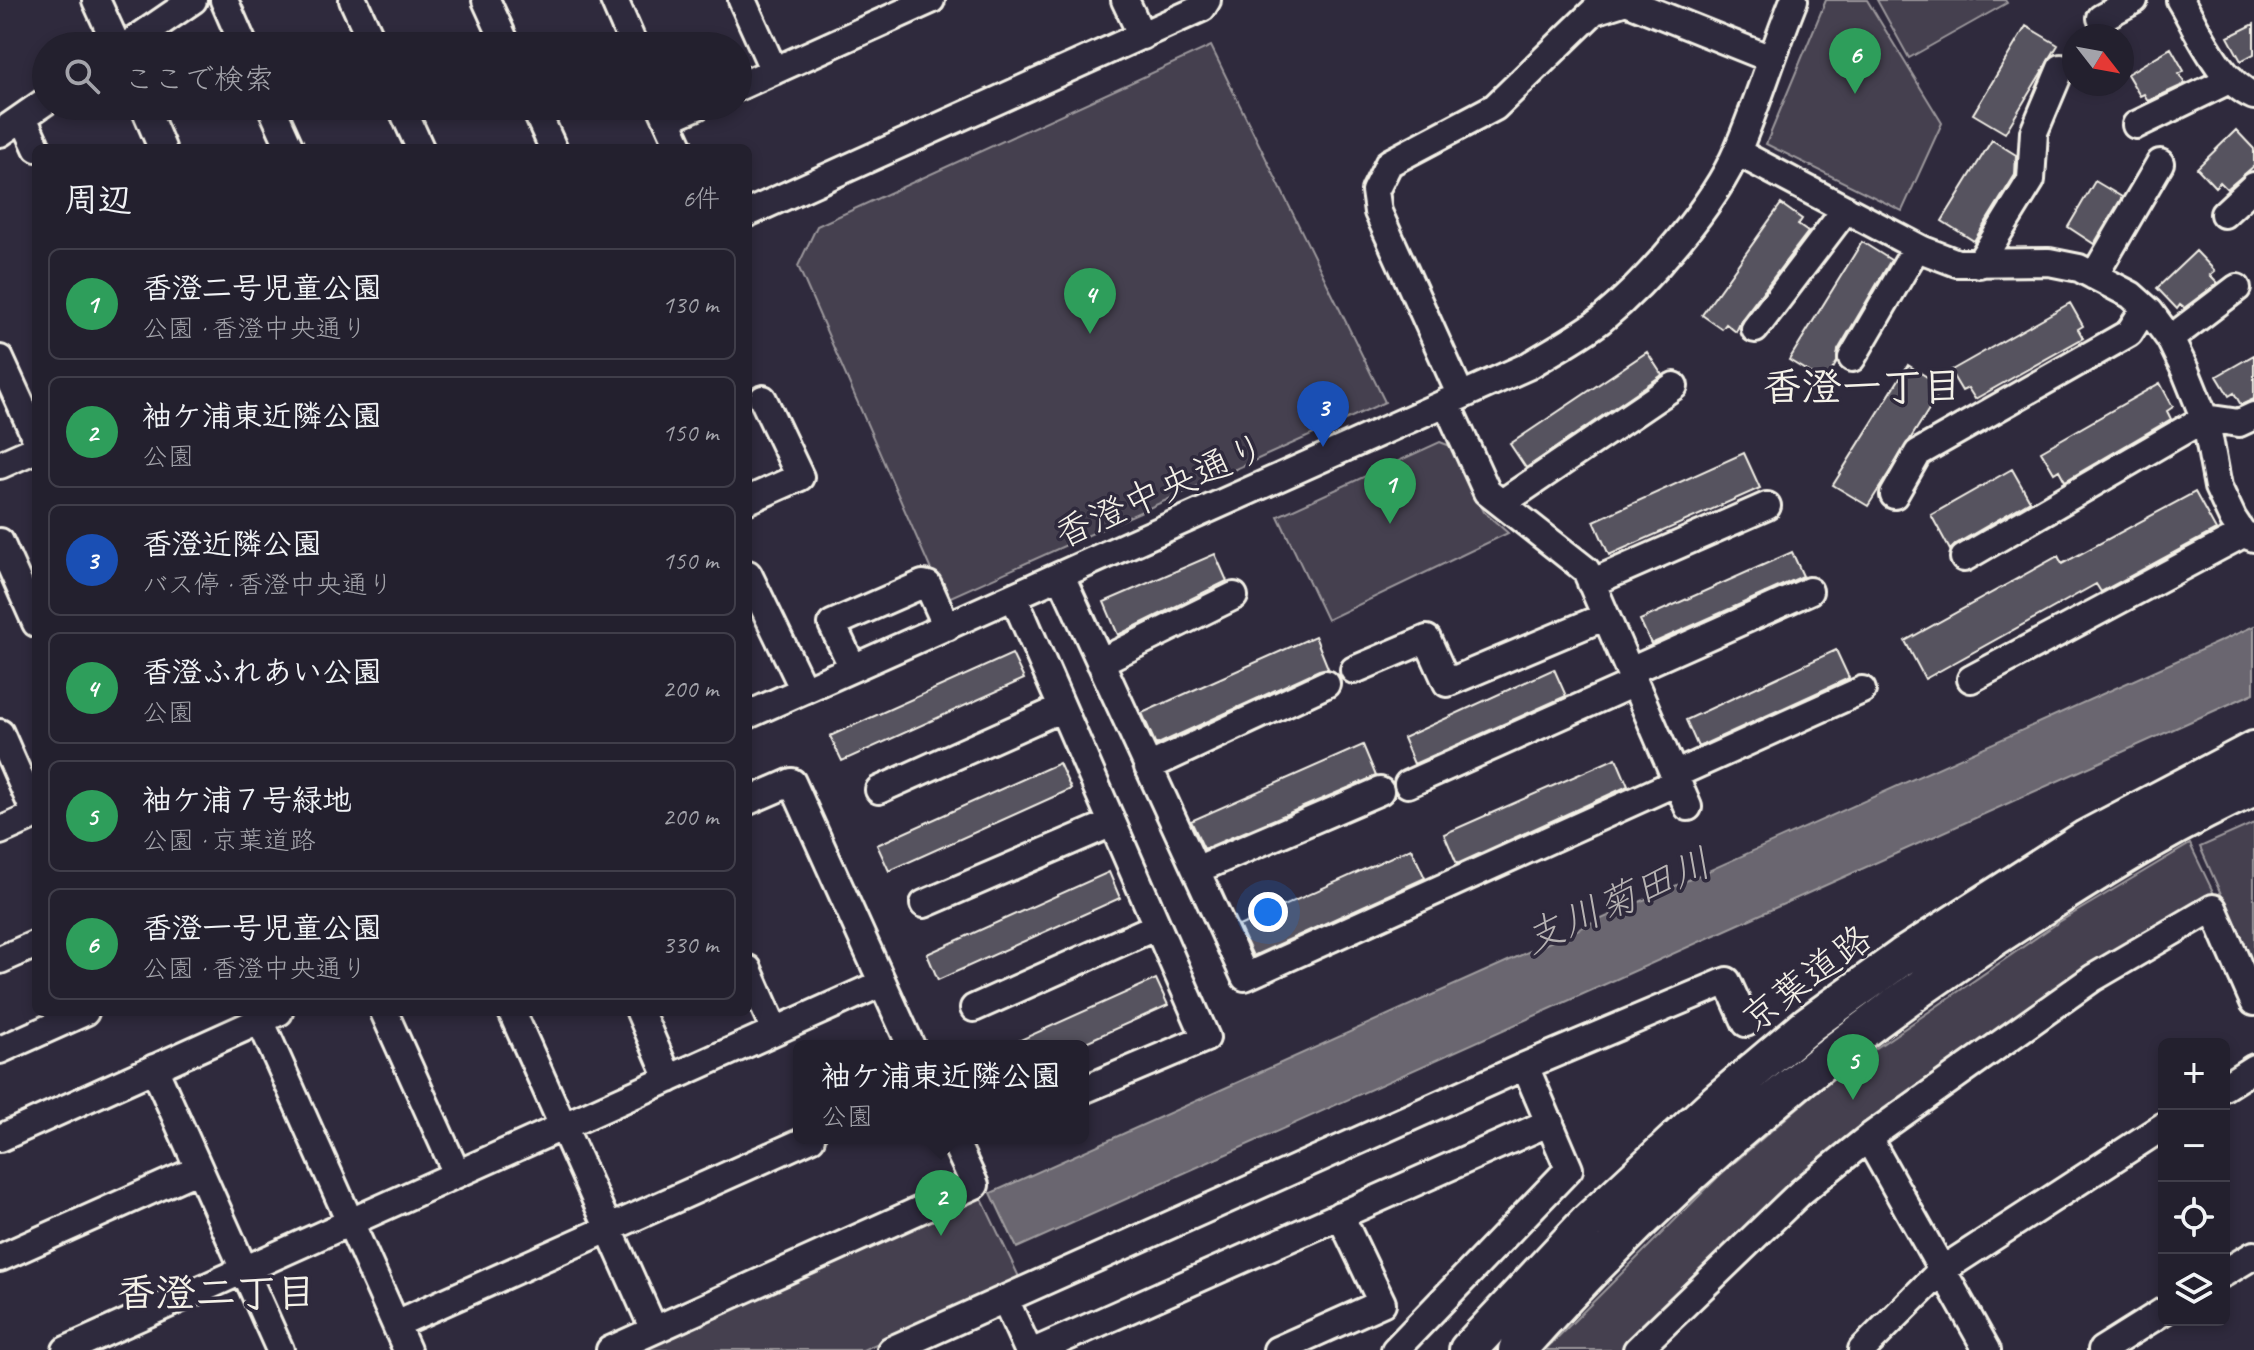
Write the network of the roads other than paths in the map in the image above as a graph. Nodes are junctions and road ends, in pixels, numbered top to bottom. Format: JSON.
{"nodes":[{"id":1,"x":96,"y":0,"type":"edge"},
{"id":2,"x":193,"y":0,"type":"edge"},
{"id":3,"x":224,"y":0,"type":"edge"},
{"id":4,"x":353,"y":0,"type":"edge"},
{"id":5,"x":486,"y":0,"type":"edge"},
{"id":6,"x":614,"y":0,"type":"edge"},
{"id":7,"x":742,"y":0,"type":"edge"},
{"id":8,"x":931,"y":0,"type":"edge"},
{"id":9,"x":1125,"y":0,"type":"edge"},
{"id":10,"x":1207,"y":0,"type":"edge"},
{"id":11,"x":1794,"y":0,"type":"edge"},
{"id":12,"x":2134,"y":0,"type":"edge"},
{"id":13,"x":2183,"y":1,"type":"edge"},
{"id":14,"x":875,"y":12,"type":"edge"},
{"id":15,"x":2101,"y":18,"type":"dead end"},
{"id":16,"x":111,"y":32,"type":"edge"},
{"id":17,"x":146,"y":32,"type":"edge"},
{"id":18,"x":238,"y":32,"type":"edge"},
{"id":19,"x":368,"y":32,"type":"edge"},
{"id":20,"x":501,"y":32,"type":"edge"},
{"id":21,"x":628,"y":32,"type":"edge"},
{"id":22,"x":1142,"y":36,"type":"junction"},
{"id":23,"x":1771,"y":59,"type":"junction"},
{"id":24,"x":2061,"y":68,"type":"dead end"},
{"id":25,"x":774,"y":71,"type":"junction"},
{"id":26,"x":752,"y":81,"type":"edge"},
{"id":27,"x":2245,"y":88,"type":"edge"},
{"id":28,"x":32,"y":111,"type":"edge"},
{"id":29,"x":23,"y":117,"type":"junction"},
{"id":30,"x":150,"y":120,"type":"edge"},
{"id":31,"x":277,"y":120,"type":"edge"},
{"id":32,"x":407,"y":120,"type":"edge"},
{"id":33,"x":540,"y":120,"type":"edge"},
{"id":34,"x":667,"y":120,"type":"edge"},
{"id":35,"x":2136,"y":125,"type":"dead end"},
{"id":36,"x":0,"y":133,"type":"edge"},
{"id":37,"x":35,"y":144,"type":"edge"},
{"id":38,"x":160,"y":144,"type":"edge"},
{"id":39,"x":288,"y":144,"type":"edge"},
{"id":40,"x":418,"y":144,"type":"edge"},
{"id":41,"x":551,"y":144,"type":"edge"},
{"id":42,"x":678,"y":144,"type":"edge"},
{"id":43,"x":1737,"y":152,"type":"junction"},
{"id":44,"x":2160,"y":163,"type":"dead end"},
{"id":45,"x":2254,"y":186,"type":"edge"},
{"id":46,"x":1846,"y":209,"type":"junction"},
{"id":47,"x":752,"y":211,"type":"edge"},
{"id":48,"x":2224,"y":214,"type":"dead end"},
{"id":49,"x":1917,"y":247,"type":"junction"},
{"id":50,"x":1979,"y":264,"type":"junction"},
{"id":51,"x":2094,"y":276,"type":"junction"},
{"id":52,"x":2237,"y":288,"type":"dead end"},
{"id":53,"x":2145,"y":308,"type":"junction"},
{"id":54,"x":1755,"y":329,"type":"dead end"},
{"id":55,"x":2170,"y":339,"type":"junction"},
{"id":56,"x":1852,"y":358,"type":"dead end"},
{"id":57,"x":0,"y":359,"type":"edge"},
{"id":58,"x":1674,"y":386,"type":"dead end"},
{"id":59,"x":763,"y":399,"type":"dead end"},
{"id":60,"x":1454,"y":399,"type":"junction"},
{"id":61,"x":2254,"y":416,"type":"edge"},
{"id":62,"x":2205,"y":418,"type":"junction"},
{"id":63,"x":32,"y":429,"type":"edge"},
{"id":64,"x":32,"y":451,"type":"edge"},
{"id":65,"x":0,"y":465,"type":"edge"},
{"id":66,"x":1894,"y":495,"type":"dead end"},
{"id":67,"x":752,"y":498,"type":"edge"},
{"id":68,"x":1502,"y":503,"type":"junction"},
{"id":69,"x":1767,"y":506,"type":"dead end"},
{"id":70,"x":2248,"y":536,"type":"edge"},
{"id":71,"x":0,"y":542,"type":"edge"},
{"id":72,"x":1964,"y":558,"type":"dead end"},
{"id":73,"x":1061,"y":576,"type":"junction"},
{"id":74,"x":752,"y":582,"type":"edge"},
{"id":75,"x":1591,"y":583,"type":"junction"},
{"id":76,"x":1809,"y":591,"type":"dead end"},
{"id":77,"x":1234,"y":596,"type":"dead end"},
{"id":78,"x":1014,"y":597,"type":"junction"},
{"id":79,"x":32,"y":614,"type":"edge"},
{"id":80,"x":1606,"y":616,"type":"junction"},
{"id":81,"x":947,"y":627,"type":"junction"},
{"id":82,"x":1100,"y":662,"type":"junction"},
{"id":83,"x":853,"y":668,"type":"junction"},
{"id":84,"x":1354,"y":670,"type":"dead end"},
{"id":85,"x":1632,"y":677,"type":"junction"},
{"id":86,"x":1971,"y":679,"type":"dead end"},
{"id":87,"x":1326,"y":684,"type":"dead end"},
{"id":88,"x":804,"y":690,"type":"junction"},
{"id":89,"x":1862,"y":690,"type":"dead end"},
{"id":90,"x":1062,"y":708,"type":"junction"},
{"id":91,"x":752,"y":713,"type":"edge"},
{"id":92,"x":0,"y":733,"type":"edge"},
{"id":93,"x":2254,"y":750,"type":"edge"},
{"id":94,"x":1148,"y":767,"type":"junction"},
{"id":95,"x":1676,"y":779,"type":"junction"},
{"id":96,"x":1408,"y":784,"type":"dead end"},
{"id":97,"x":2254,"y":787,"type":"edge"},
{"id":98,"x":879,"y":790,"type":"dead end"},
{"id":99,"x":1380,"y":791,"type":"dead end"},
{"id":100,"x":752,"y":799,"type":"edge"},
{"id":101,"x":32,"y":806,"type":"edge"},
{"id":102,"x":1688,"y":807,"type":"dead end"},
{"id":103,"x":32,"y":817,"type":"edge"},
{"id":104,"x":1112,"y":823,"type":"junction"},
{"id":105,"x":0,"y":831,"type":"edge"},
{"id":106,"x":1196,"y":870,"type":"junction"},
{"id":107,"x":924,"y":904,"type":"dead end"},
{"id":108,"x":1157,"y":926,"type":"junction"},
{"id":109,"x":32,"y":946,"type":"edge"},
{"id":110,"x":0,"y":960,"type":"edge"},
{"id":111,"x":752,"y":978,"type":"edge"},
{"id":112,"x":882,"y":983,"type":"junction"},
{"id":113,"x":2254,"y":1002,"type":"edge"},
{"id":114,"x":974,"y":1008,"type":"dead end"},
{"id":115,"x":76,"y":1016,"type":"edge"},
{"id":116,"x":269,"y":1016,"type":"edge"},
{"id":117,"x":386,"y":1016,"type":"edge"},
{"id":118,"x":514,"y":1016,"type":"edge"},
{"id":119,"x":642,"y":1016,"type":"edge"},
{"id":120,"x":1746,"y":1023,"type":"dead end"},
{"id":121,"x":775,"y":1031,"type":"junction"},
{"id":122,"x":908,"y":1040,"type":"edge"},
{"id":123,"x":0,"y":1050,"type":"edge"},
{"id":124,"x":1525,"y":1066,"type":"junction"},
{"id":125,"x":154,"y":1068,"type":"junction"},
{"id":126,"x":2254,"y":1068,"type":"edge"},
{"id":127,"x":669,"y":1079,"type":"junction"},
{"id":128,"x":2230,"y":1083,"type":"edge"},
{"id":129,"x":1089,"y":1087,"type":"edge"},
{"id":130,"x":1550,"y":1122,"type":"junction"},
{"id":131,"x":564,"y":1126,"type":"junction"},
{"id":132,"x":2158,"y":1130,"type":"edge"},
{"id":133,"x":0,"y":1138,"type":"edge"},
{"id":134,"x":1868,"y":1138,"type":"junction"},
{"id":135,"x":797,"y":1144,"type":"edge"},
{"id":136,"x":956,"y":1144,"type":"edge"},
{"id":137,"x":199,"y":1169,"type":"junction"},
{"id":138,"x":457,"y":1174,"type":"junction"},
{"id":139,"x":1340,"y":1215,"type":"junction"},
{"id":140,"x":350,"y":1222,"type":"junction"},
{"id":141,"x":608,"y":1228,"type":"junction"},
{"id":142,"x":2254,"y":1255,"type":"edge"},
{"id":143,"x":0,"y":1258,"type":"edge"},
{"id":144,"x":2230,"y":1269,"type":"edge"},
{"id":145,"x":244,"y":1270,"type":"junction"},
{"id":146,"x":1942,"y":1270,"type":"junction"},
{"id":147,"x":1005,"y":1299,"type":"junction"},
{"id":148,"x":2158,"y":1315,"type":"edge"},
{"id":149,"x":396,"y":1324,"type":"junction"},
{"id":150,"x":654,"y":1330,"type":"junction"},
{"id":151,"x":66,"y":1350,"type":"edge"},
{"id":152,"x":280,"y":1350,"type":"edge"},
{"id":153,"x":407,"y":1350,"type":"edge"},
{"id":154,"x":610,"y":1350,"type":"edge"},
{"id":155,"x":891,"y":1350,"type":"edge"},
{"id":156,"x":1028,"y":1350,"type":"edge"},
{"id":157,"x":1038,"y":1350,"type":"edge"},
{"id":158,"x":1277,"y":1350,"type":"edge"},
{"id":159,"x":1395,"y":1350,"type":"edge"},
{"id":160,"x":1468,"y":1350,"type":"edge"},
{"id":161,"x":1517,"y":1350,"type":"edge"},
{"id":162,"x":1637,"y":1350,"type":"edge"},
{"id":163,"x":1862,"y":1350,"type":"edge"},
{"id":164,"x":1987,"y":1350,"type":"edge"},
{"id":165,"x":2102,"y":1350,"type":"edge"}],
"edges":[{"from":1,"to":16,"type":"street"},
{"from":2,"to":17,"type":"street"},
{"from":3,"to":18,"type":"street"},
{"from":4,"to":19,"type":"street"},
{"from":5,"to":20,"type":"street"},
{"from":6,"to":21,"type":"street"},
{"from":7,"to":25,"type":"street"},
{"from":8,"to":14,"type":"street"},
{"from":9,"to":22,"type":"street"},
{"from":10,"to":22,"type":"street"},
{"from":11,"to":23,"type":"street","name":"香澄中央通り"},
{"from":12,"to":15,"type":"street"},
{"from":13,"to":27,"type":"street"},
{"from":14,"to":25,"type":"street"},
{"from":22,"to":47,"type":"street"},
{"from":23,"to":43,"type":"street","name":"香澄中央通り"},
{"from":23,"to":60,"type":"street"},
{"from":24,"to":50,"type":"street"},
{"from":25,"to":26,"type":"street"},
{"from":27,"to":35,"type":"street"},
{"from":28,"to":29,"type":"street"},
{"from":29,"to":36,"type":"street"},
{"from":29,"to":37,"type":"street"},
{"from":30,"to":38,"type":"street"},
{"from":31,"to":39,"type":"street"},
{"from":32,"to":40,"type":"street"},
{"from":33,"to":41,"type":"street"},
{"from":34,"to":42,"type":"street"},
{"from":43,"to":46,"type":"street"},
{"from":43,"to":60,"type":"street","name":"香澄中央通り"},
{"from":44,"to":51,"type":"street"},
{"from":45,"to":48,"type":"street"},
{"from":46,"to":49,"type":"street"},
{"from":46,"to":54,"type":"street"},
{"from":49,"to":50,"type":"street"},
{"from":49,"to":56,"type":"street"},
{"from":50,"to":51,"type":"street"},
{"from":51,"to":53,"type":"street"},
{"from":52,"to":55,"type":"street"},
{"from":53,"to":55,"type":"street"},
{"from":53,"to":66,"type":"street"},
{"from":55,"to":62,"type":"street"},
{"from":57,"to":63,"type":"street"},
{"from":58,"to":68,"type":"street"},
{"from":59,"to":67,"type":"street"},
{"from":60,"to":68,"type":"street"},
{"from":60,"to":73,"type":"street","name":"香澄中央通り"},
{"from":61,"to":62,"type":"street"},
{"from":62,"to":70,"type":"street"},
{"from":62,"to":72,"type":"street"},
{"from":64,"to":65,"type":"street"},
{"from":68,"to":75,"type":"street"},
{"from":69,"to":75,"type":"street"},
{"from":70,"to":86,"type":"street"},
{"from":71,"to":79,"type":"street"},
{"from":73,"to":78,"type":"street","name":"香澄中央通り"},
{"from":73,"to":82,"type":"street"},
{"from":74,"to":88,"type":"street"},
{"from":75,"to":80,"type":"street"},
{"from":76,"to":85,"type":"street"},
{"from":77,"to":82,"type":"street"},
{"from":78,"to":81,"type":"street","name":"香澄中央通り"},
{"from":78,"to":90,"type":"street"},
{"from":80,"to":84,"type":"street"},
{"from":80,"to":85,"type":"street"},
{"from":81,"to":83,"type":"street","name":"香澄中央通り"},
{"from":81,"to":83,"type":"street"},
{"from":82,"to":94,"type":"street"},
{"from":83,"to":88,"type":"street","name":"香澄中央通り"},
{"from":85,"to":95,"type":"street"},
{"from":85,"to":96,"type":"street"},
{"from":87,"to":94,"type":"street"},
{"from":88,"to":91,"type":"street","name":"香澄中央通り"},
{"from":89,"to":95,"type":"street"},
{"from":90,"to":98,"type":"street"},
{"from":90,"to":104,"type":"street"},
{"from":92,"to":101,"type":"street"},
{"from":93,"to":160,"type":"highway","name":"京葉道路"},
{"from":94,"to":106,"type":"street"},
{"from":95,"to":102,"type":"street"},
{"from":95,"to":106,"type":"street"},
{"from":97,"to":161,"type":"highway","name":"京葉道路"},
{"from":99,"to":106,"type":"street"},
{"from":100,"to":112,"type":"street"},
{"from":103,"to":105,"type":"street"},
{"from":104,"to":107,"type":"street"},
{"from":104,"to":108,"type":"street"},
{"from":108,"to":114,"type":"street"},
{"from":108,"to":129,"type":"street"},
{"from":109,"to":110,"type":"street"},
{"from":111,"to":121,"type":"street"},
{"from":112,"to":121,"type":"street"},
{"from":112,"to":122,"type":"street"},
{"from":113,"to":134,"type":"street"},
{"from":115,"to":123,"type":"street"},
{"from":116,"to":125,"type":"street"},
{"from":116,"to":140,"type":"street"},
{"from":117,"to":138,"type":"street"},
{"from":118,"to":131,"type":"street"},
{"from":119,"to":127,"type":"street"},
{"from":120,"to":124,"type":"street"},
{"from":121,"to":127,"type":"street"},
{"from":124,"to":130,"type":"street"},
{"from":124,"to":147,"type":"street"},
{"from":125,"to":133,"type":"street"},
{"from":125,"to":137,"type":"street"},
{"from":126,"to":128,"type":"street"},
{"from":127,"to":131,"type":"street"},
{"from":130,"to":139,"type":"street"},
{"from":130,"to":159,"type":"street"},
{"from":131,"to":138,"type":"street"},
{"from":131,"to":141,"type":"street"},
{"from":132,"to":146,"type":"street"},
{"from":134,"to":146,"type":"street"},
{"from":134,"to":162,"type":"street"},
{"from":135,"to":141,"type":"street"},
{"from":136,"to":150,"type":"street"},
{"from":137,"to":143,"type":"street"},
{"from":137,"to":145,"type":"street"},
{"from":138,"to":140,"type":"street"},
{"from":139,"to":157,"type":"street"},
{"from":139,"to":158,"type":"street"},
{"from":140,"to":145,"type":"street"},
{"from":140,"to":149,"type":"street"},
{"from":141,"to":149,"type":"street"},
{"from":141,"to":150,"type":"street"},
{"from":142,"to":144,"type":"street"},
{"from":145,"to":151,"type":"street"},
{"from":145,"to":152,"type":"street"},
{"from":146,"to":163,"type":"street"},
{"from":146,"to":164,"type":"street"},
{"from":147,"to":155,"type":"street"},
{"from":147,"to":156,"type":"street"},
{"from":148,"to":165,"type":"street"},
{"from":149,"to":153,"type":"street"},
{"from":150,"to":154,"type":"street"}]}
